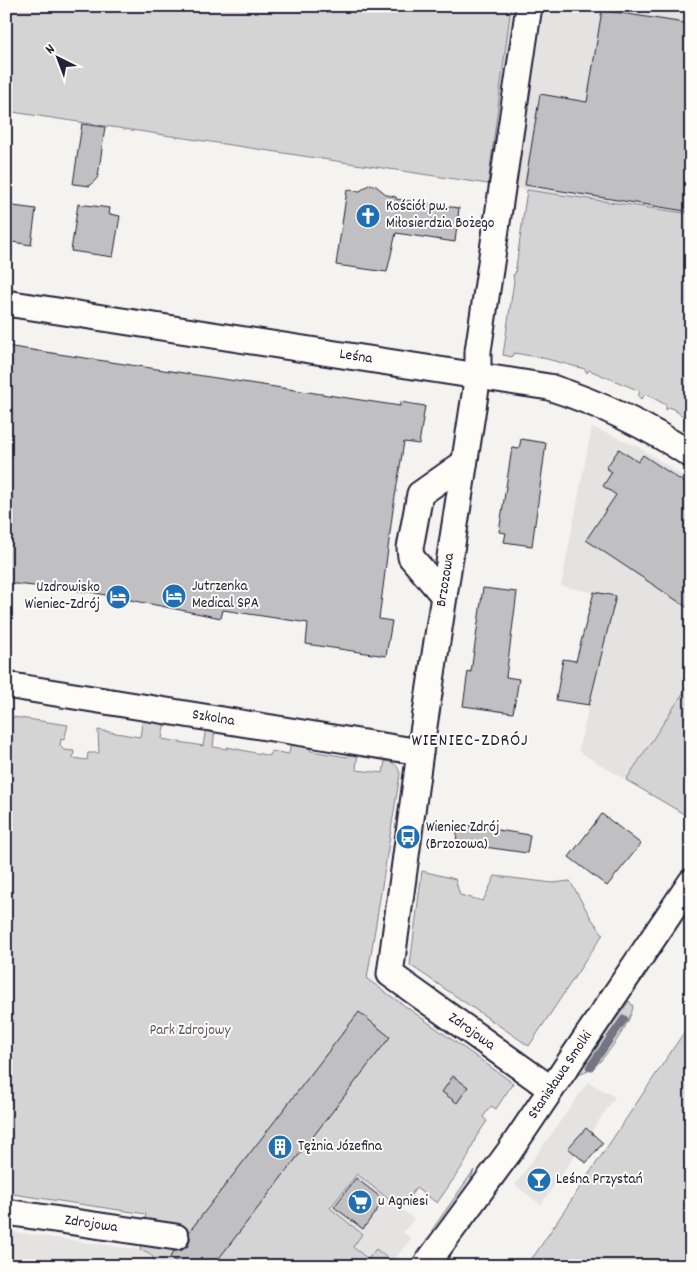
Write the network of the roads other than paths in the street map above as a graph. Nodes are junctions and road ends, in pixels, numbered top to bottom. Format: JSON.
{"nodes":[{"id":1,"x":529,"y":6,"type":"edge"},
{"id":2,"x":6,"y":303,"type":"edge"},
{"id":3,"x":478,"y":375,"type":"junction"},
{"id":4,"x":691,"y":455,"type":"edge"},
{"id":5,"x":464,"y":463,"type":"junction"},
{"id":6,"x":444,"y":596,"type":"junction"},
{"id":7,"x":6,"y":685,"type":"edge"},
{"id":8,"x":420,"y":752,"type":"junction"},
{"id":9,"x":691,"y":882,"type":"edge"},
{"id":10,"x":390,"y":974,"type":"joint"},
{"id":11,"x":551,"y":1089,"type":"junction"},
{"id":12,"x":6,"y":1212,"type":"edge"},
{"id":13,"x":176,"y":1237,"type":"dead end"},
{"id":14,"x":425,"y":1266,"type":"edge"}],
"edges":[{"from":1,"to":3,"type":"street","name":"Brzozowa"},
{"from":2,"to":3,"type":"street","name":"Leśna"},
{"from":3,"to":4,"type":"street","name":"Leśna"},
{"from":3,"to":5,"type":"street","name":"Brzozowa"},
{"from":5,"to":6,"type":"street","name":"Brzozowa"},
{"from":5,"to":6,"type":"street"},
{"from":6,"to":8,"type":"street","name":"Brzozowa"},
{"from":7,"to":8,"type":"street","name":"Szkolna"},
{"from":8,"to":10,"type":"street","name":"Brzozowa"},
{"from":9,"to":11,"type":"street","name":"Stanisława Smolki"},
{"from":10,"to":11,"type":"street","name":"Zdrojowa"},
{"from":11,"to":14,"type":"street","name":"Stanisława Smolki"},
{"from":12,"to":13,"type":"street","name":"Zdrojowa"}]}
